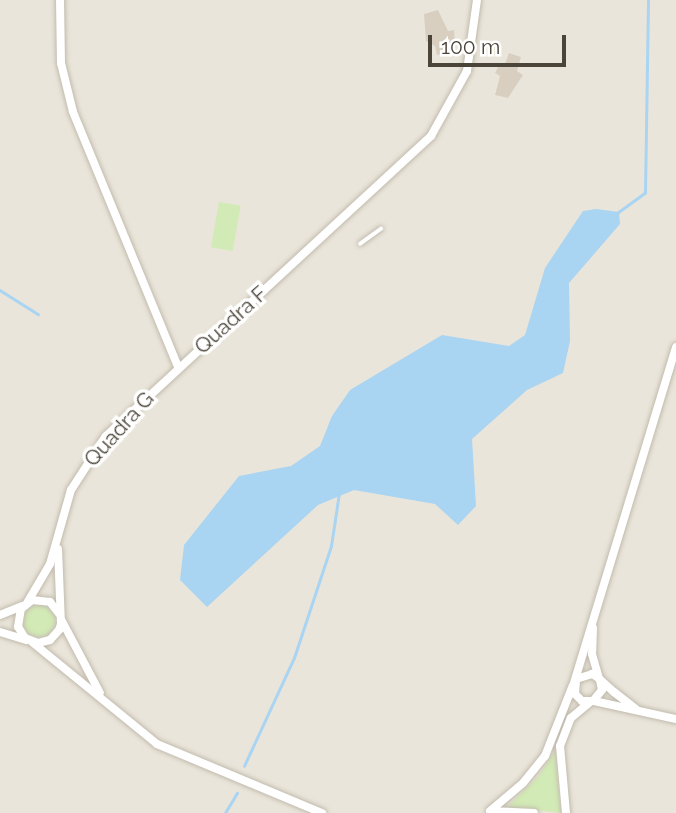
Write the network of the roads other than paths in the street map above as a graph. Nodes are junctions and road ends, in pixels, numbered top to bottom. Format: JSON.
{"nodes":[{"id":1,"x":60,"y":0,"type":"edge"},
{"id":2,"x":477,"y":0,"type":"edge"},
{"id":3,"x":381,"y":229,"type":"dead end"},
{"id":4,"x":360,"y":244,"type":"dead end"},
{"id":5,"x":676,"y":347,"type":"edge"},
{"id":6,"x":178,"y":367,"type":"junction"},
{"id":7,"x":58,"y":538,"type":"junction"},
{"id":8,"x":26,"y":604,"type":"junction"},
{"id":9,"x":0,"y":615,"type":"edge"},
{"id":10,"x":60,"y":617,"type":"junction"},
{"id":11,"x":594,"y":618,"type":"junction"},
{"id":12,"x":0,"y":632,"type":"edge"},
{"id":13,"x":31,"y":641,"type":"junction"},
{"id":14,"x":599,"y":680,"type":"junction"},
{"id":15,"x":574,"y":684,"type":"junction"},
{"id":16,"x":592,"y":701,"type":"junction"},
{"id":17,"x":110,"y":707,"type":"junction"},
{"id":18,"x":636,"y":709,"type":"junction"},
{"id":19,"x":676,"y":719,"type":"edge"},
{"id":20,"x":488,"y":812,"type":"edge"},
{"id":21,"x":322,"y":813,"type":"edge"},
{"id":22,"x":534,"y":813,"type":"edge"},
{"id":23,"x":566,"y":813,"type":"edge"}],
"edges":[{"from":1,"to":6,"type":"street","name":"Quadra F"},
{"from":2,"to":6,"type":"street","name":"Quadra F"},
{"from":3,"to":4,"type":"lane"},
{"from":5,"to":11,"type":"street"},
{"from":6,"to":7,"type":"street","name":"Quadra G"},
{"from":7,"to":8,"type":"street","name":"Quadra G"},
{"from":7,"to":10,"type":"street","name":"Quadra G"},
{"from":8,"to":9,"type":"street"},
{"from":8,"to":10,"type":"street"},
{"from":8,"to":13,"type":"street"},
{"from":10,"to":13,"type":"street"},
{"from":10,"to":17,"type":"street"},
{"from":11,"to":14,"type":"street"},
{"from":11,"to":15,"type":"street"},
{"from":12,"to":13,"type":"street"},
{"from":13,"to":17,"type":"street"},
{"from":14,"to":15,"type":"street"},
{"from":14,"to":16,"type":"street"},
{"from":14,"to":18,"type":"street"},
{"from":15,"to":16,"type":"street"},
{"from":15,"to":20,"type":"street"},
{"from":16,"to":18,"type":"street"},
{"from":16,"to":23,"type":"street"},
{"from":17,"to":21,"type":"street"},
{"from":18,"to":19,"type":"street"},
{"from":20,"to":22,"type":"street"}]}
